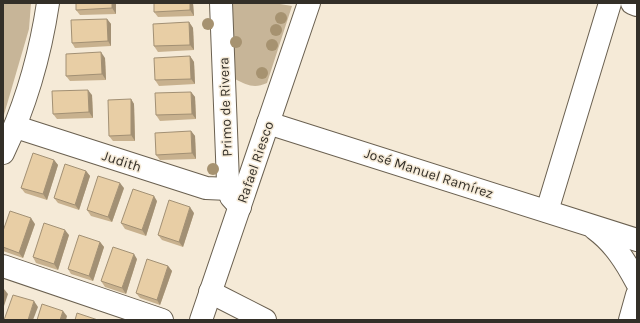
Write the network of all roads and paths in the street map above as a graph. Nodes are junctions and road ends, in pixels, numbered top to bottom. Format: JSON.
{"nodes":[{"id":1,"x":48,"y":3,"type":"edge"},
{"id":2,"x":221,"y":3,"type":"edge"},
{"id":3,"x":309,"y":3,"type":"edge"},
{"id":4,"x":610,"y":3,"type":"edge"},
{"id":5,"x":632,"y":3,"type":"edge"},
{"id":6,"x":637,"y":5,"type":"edge"},
{"id":7,"x":268,"y":123,"type":"junction"},
{"id":8,"x":16,"y":127,"type":"junction"},
{"id":9,"x":3,"y":154,"type":"edge"},
{"id":10,"x":234,"y":198,"type":"junction"},
{"id":11,"x":547,"y":211,"type":"junction"},
{"id":12,"x":589,"y":225,"type":"junction"},
{"id":13,"x":637,"y":240,"type":"edge"},
{"id":14,"x":3,"y":266,"type":"edge"},
{"id":15,"x":637,"y":283,"type":"edge"},
{"id":16,"x":210,"y":292,"type":"junction"},
{"id":17,"x":637,"y":295,"type":"edge"},
{"id":18,"x":162,"y":320,"type":"edge"},
{"id":19,"x":201,"y":320,"type":"edge"},
{"id":20,"x":265,"y":320,"type":"edge"},
{"id":21,"x":630,"y":320,"type":"edge"}],
"edges":[{"from":1,"to":8,"type":"street"},
{"from":2,"to":10,"type":"street","name":"Primo de Rivera"},
{"from":3,"to":7,"type":"street","name":"Rafael Riesco"},
{"from":4,"to":11,"type":"street"},
{"from":5,"to":6,"type":"street"},
{"from":7,"to":10,"type":"street","name":"Rafael Riesco"},
{"from":7,"to":11,"type":"street","name":"José Manuel Ramírez"},
{"from":8,"to":9,"type":"street"},
{"from":8,"to":10,"type":"street","name":"Judith"},
{"from":10,"to":16,"type":"street","name":"Rafael Riesco"},
{"from":11,"to":12,"type":"street","name":"José Manuel Ramírez"},
{"from":12,"to":13,"type":"street","name":"José Manuel Ramírez"},
{"from":12,"to":15,"type":"street","name":"José Manuel Ramírez"},
{"from":14,"to":18,"type":"street"},
{"from":16,"to":19,"type":"street","name":"Rafael Riesco"},
{"from":16,"to":20,"type":"street"},
{"from":17,"to":21,"type":"street"}]}
